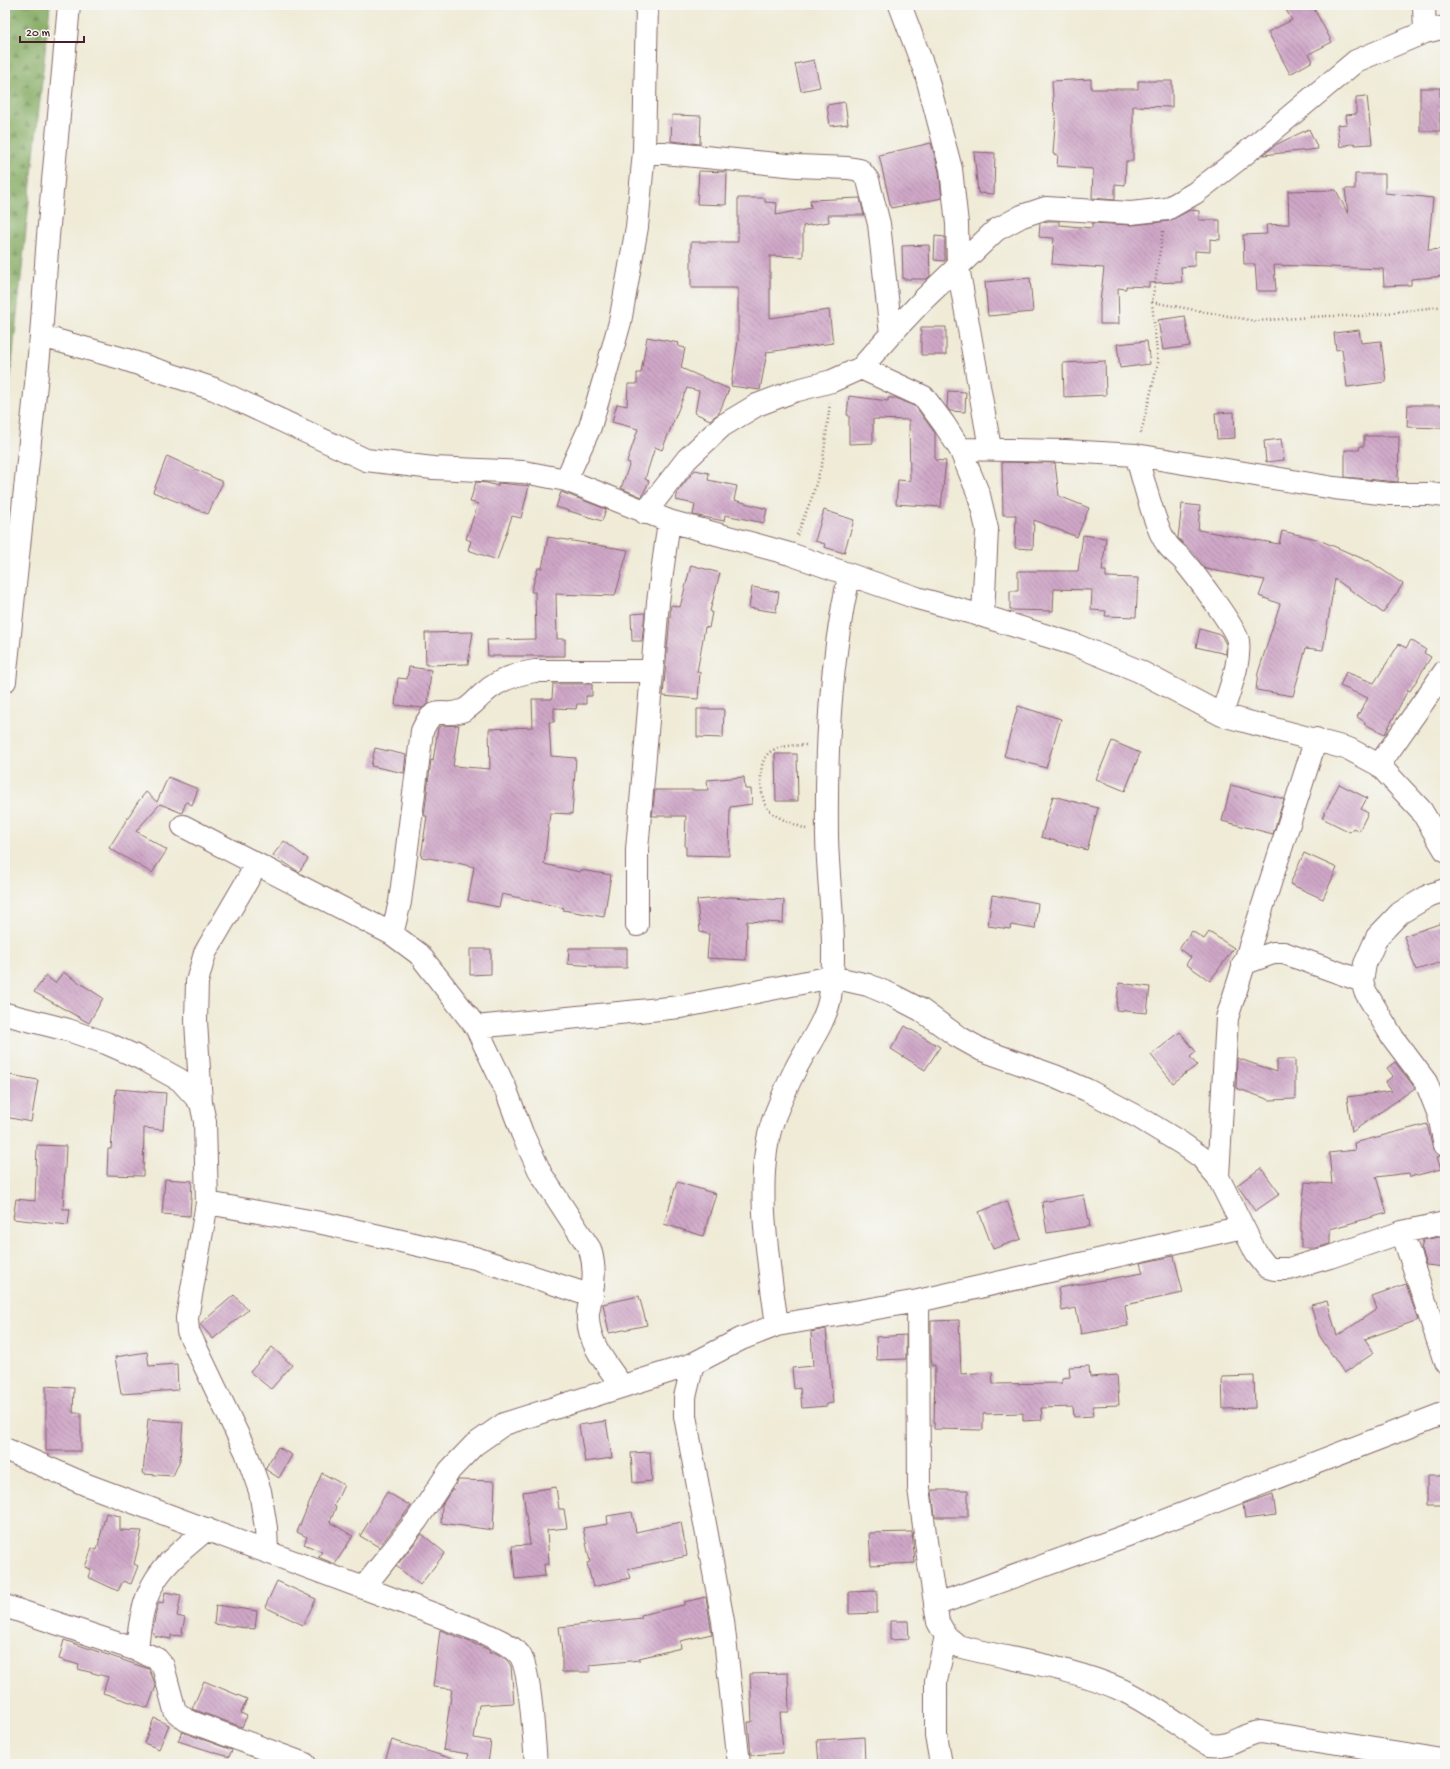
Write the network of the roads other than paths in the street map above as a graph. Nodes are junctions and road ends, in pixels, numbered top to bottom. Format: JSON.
{"nodes":[{"id":1,"x":69,"y":5,"type":"edge"},
{"id":2,"x":647,"y":5,"type":"edge"},
{"id":3,"x":900,"y":5,"type":"edge"},
{"id":4,"x":1424,"y":5,"type":"edge"},
{"id":5,"x":1435,"y":30,"type":"edge"},
{"id":6,"x":644,"y":151,"type":"junction"},
{"id":7,"x":958,"y":267,"type":"junction"},
{"id":8,"x":891,"y":334,"type":"junction"},
{"id":9,"x":41,"y":336,"type":"junction"},
{"id":10,"x":861,"y":368,"type":"junction"},
{"id":11,"x":990,"y":448,"type":"junction"},
{"id":12,"x":960,"y":449,"type":"junction"},
{"id":13,"x":1136,"y":455,"type":"junction"},
{"id":14,"x":566,"y":480,"type":"junction"},
{"id":15,"x":1445,"y":496,"type":"edge"},
{"id":16,"x":645,"y":513,"type":"junction"},
{"id":17,"x":669,"y":521,"type":"junction"},
{"id":18,"x":849,"y":576,"type":"junction"},
{"id":19,"x":983,"y":616,"type":"junction"},
{"id":20,"x":651,"y":671,"type":"junction"},
{"id":21,"x":1445,"y":671,"type":"edge"},
{"id":22,"x":5,"y":681,"type":"edge"},
{"id":23,"x":1222,"y":715,"type":"junction"},
{"id":24,"x":1316,"y":739,"type":"junction"},
{"id":25,"x":1379,"y":765,"type":"junction"},
{"id":26,"x":183,"y":826,"type":"dead end"},
{"id":27,"x":1445,"y":850,"type":"edge"},
{"id":28,"x":257,"y":864,"type":"junction"},
{"id":29,"x":1445,"y":890,"type":"edge"},
{"id":30,"x":637,"y":925,"type":"dead end"},
{"id":31,"x":392,"y":934,"type":"junction"},
{"id":32,"x":1244,"y":964,"type":"junction"},
{"id":33,"x":832,"y":977,"type":"junction"},
{"id":34,"x":1362,"y":981,"type":"junction"},
{"id":35,"x":5,"y":1014,"type":"edge"},
{"id":36,"x":476,"y":1027,"type":"junction"},
{"id":37,"x":201,"y":1103,"type":"junction"},
{"id":38,"x":1445,"y":1145,"type":"edge"},
{"id":39,"x":1218,"y":1177,"type":"junction"},
{"id":40,"x":208,"y":1203,"type":"junction"},
{"id":41,"x":1445,"y":1223,"type":"edge"},
{"id":42,"x":1243,"y":1227,"type":"junction"},
{"id":43,"x":1402,"y":1232,"type":"junction"},
{"id":44,"x":592,"y":1296,"type":"junction"},
{"id":45,"x":918,"y":1301,"type":"junction"},
{"id":46,"x":777,"y":1325,"type":"junction"},
{"id":47,"x":1445,"y":1362,"type":"edge"},
{"id":48,"x":693,"y":1364,"type":"junction"},
{"id":49,"x":622,"y":1386,"type":"junction"},
{"id":50,"x":1445,"y":1413,"type":"edge"},
{"id":51,"x":5,"y":1449,"type":"edge"},
{"id":52,"x":208,"y":1529,"type":"junction"},
{"id":53,"x":267,"y":1551,"type":"junction"},
{"id":54,"x":364,"y":1587,"type":"junction"},
{"id":55,"x":935,"y":1605,"type":"junction"},
{"id":56,"x":5,"y":1606,"type":"edge"},
{"id":57,"x":946,"y":1636,"type":"junction"},
{"id":58,"x":137,"y":1650,"type":"junction"},
{"id":59,"x":1445,"y":1761,"type":"edge"},
{"id":60,"x":305,"y":1764,"type":"edge"},
{"id":61,"x":536,"y":1764,"type":"edge"},
{"id":62,"x":739,"y":1764,"type":"edge"},
{"id":63,"x":941,"y":1764,"type":"edge"}],
"edges":[{"from":1,"to":9,"type":"street"},
{"from":2,"to":6,"type":"street"},
{"from":3,"to":7,"type":"street"},
{"from":4,"to":5,"type":"street"},
{"from":5,"to":7,"type":"street"},
{"from":6,"to":8,"type":"street"},
{"from":6,"to":14,"type":"street"},
{"from":7,"to":8,"type":"street"},
{"from":7,"to":11,"type":"street"},
{"from":8,"to":10,"type":"street"},
{"from":9,"to":14,"type":"street"},
{"from":9,"to":22,"type":"street"},
{"from":10,"to":12,"type":"street"},
{"from":10,"to":16,"type":"street"},
{"from":11,"to":12,"type":"street"},
{"from":11,"to":13,"type":"street"},
{"from":12,"to":19,"type":"street"},
{"from":13,"to":15,"type":"street"},
{"from":13,"to":23,"type":"street"},
{"from":14,"to":16,"type":"street"},
{"from":16,"to":17,"type":"street"},
{"from":17,"to":18,"type":"street"},
{"from":17,"to":20,"type":"street"},
{"from":18,"to":19,"type":"street"},
{"from":18,"to":33,"type":"street"},
{"from":19,"to":23,"type":"street"},
{"from":20,"to":30,"type":"street"},
{"from":20,"to":31,"type":"street"},
{"from":21,"to":25,"type":"street"},
{"from":23,"to":24,"type":"street"},
{"from":24,"to":25,"type":"street"},
{"from":24,"to":32,"type":"street"},
{"from":25,"to":27,"type":"street"},
{"from":26,"to":28,"type":"street"},
{"from":28,"to":31,"type":"street"},
{"from":28,"to":37,"type":"street"},
{"from":29,"to":34,"type":"street"},
{"from":31,"to":36,"type":"street"},
{"from":32,"to":34,"type":"street"},
{"from":32,"to":39,"type":"street"},
{"from":33,"to":36,"type":"street"},
{"from":33,"to":39,"type":"street"},
{"from":33,"to":46,"type":"street"},
{"from":34,"to":38,"type":"street"},
{"from":35,"to":37,"type":"street"},
{"from":36,"to":44,"type":"street"},
{"from":37,"to":40,"type":"street"},
{"from":39,"to":42,"type":"street"},
{"from":40,"to":44,"type":"street"},
{"from":40,"to":53,"type":"street"},
{"from":41,"to":43,"type":"street"},
{"from":42,"to":43,"type":"street"},
{"from":42,"to":45,"type":"street"},
{"from":43,"to":47,"type":"street"},
{"from":44,"to":49,"type":"street"},
{"from":45,"to":46,"type":"street"},
{"from":45,"to":55,"type":"street"},
{"from":46,"to":48,"type":"street"},
{"from":48,"to":49,"type":"street"},
{"from":48,"to":62,"type":"street"},
{"from":49,"to":54,"type":"street"},
{"from":50,"to":55,"type":"street"},
{"from":51,"to":52,"type":"street"},
{"from":52,"to":53,"type":"street"},
{"from":52,"to":58,"type":"street"},
{"from":53,"to":54,"type":"street"},
{"from":54,"to":61,"type":"street"},
{"from":55,"to":57,"type":"street"},
{"from":56,"to":58,"type":"street"},
{"from":57,"to":59,"type":"street"},
{"from":57,"to":63,"type":"street"},
{"from":58,"to":60,"type":"street"}]}
